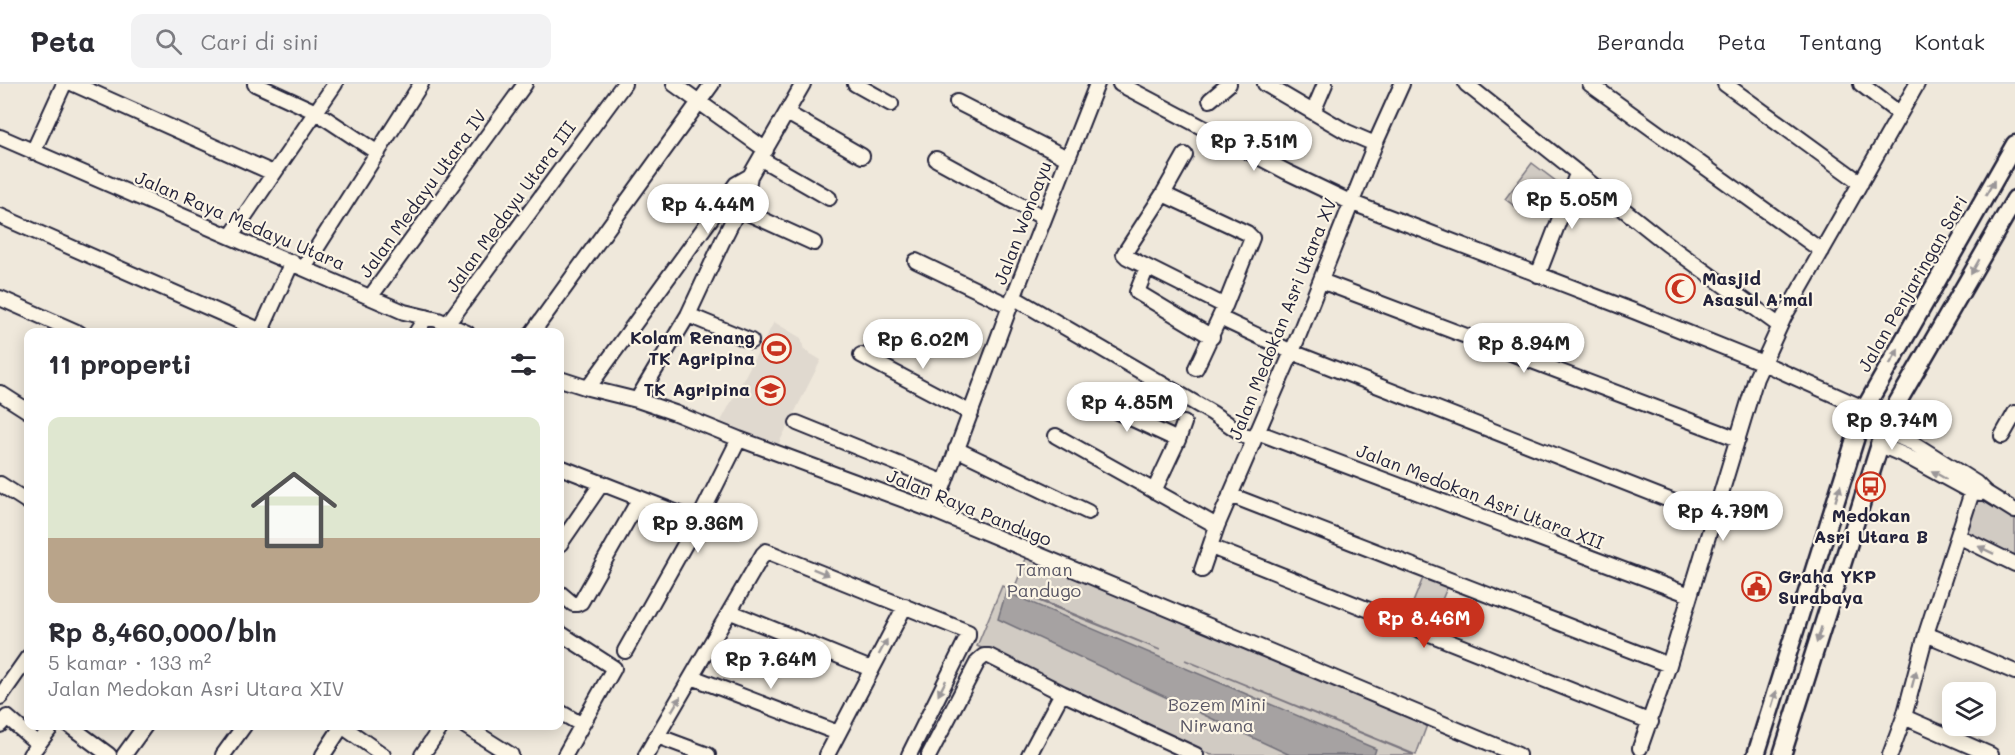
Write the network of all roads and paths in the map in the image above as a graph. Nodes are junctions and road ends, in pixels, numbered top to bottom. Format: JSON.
{"nodes":[{"id":1,"x":64,"y":84,"type":"edge"},
{"id":2,"x":74,"y":84,"type":"edge"},
{"id":3,"x":335,"y":84,"type":"edge"},
{"id":4,"x":421,"y":84,"type":"edge"},
{"id":5,"x":525,"y":84,"type":"edge"},
{"id":6,"x":624,"y":84,"type":"edge"},
{"id":7,"x":674,"y":84,"type":"edge"},
{"id":8,"x":712,"y":84,"type":"edge"},
{"id":9,"x":803,"y":84,"type":"edge"},
{"id":10,"x":855,"y":84,"type":"edge"},
{"id":11,"x":1096,"y":84,"type":"edge"},
{"id":12,"x":1120,"y":84,"type":"edge"},
{"id":13,"x":1229,"y":84,"type":"edge"},
{"id":14,"x":1265,"y":84,"type":"edge"},
{"id":15,"x":1325,"y":84,"type":"edge"},
{"id":16,"x":1402,"y":84,"type":"edge"},
{"id":17,"x":1590,"y":84,"type":"edge"},
{"id":18,"x":1725,"y":84,"type":"edge"},
{"id":19,"x":1861,"y":84,"type":"edge"},
{"id":20,"x":1917,"y":84,"type":"edge"},
{"id":21,"x":258,"y":85,"type":"edge"},
{"id":22,"x":1471,"y":85,"type":"edge"},
{"id":23,"x":871,"y":88,"type":"edge"},
{"id":24,"x":1210,"y":100,"type":"dead end"},
{"id":25,"x":957,"y":102,"type":"dead end"},
{"id":26,"x":698,"y":103,"type":"junction"},
{"id":27,"x":891,"y":104,"type":"dead end"},
{"id":28,"x":316,"y":112,"type":"junction"},
{"id":29,"x":787,"y":112,"type":"junction"},
{"id":30,"x":1313,"y":112,"type":"junction"},
{"id":31,"x":1900,"y":114,"type":"junction"},
{"id":32,"x":0,"y":137,"type":"edge"},
{"id":33,"x":1375,"y":144,"type":"junction"},
{"id":34,"x":2015,"y":144,"type":"edge"},
{"id":35,"x":33,"y":152,"type":"junction"},
{"id":36,"x":378,"y":153,"type":"junction"},
{"id":37,"x":764,"y":155,"type":"junction"},
{"id":38,"x":862,"y":156,"type":"dead end"},
{"id":39,"x":1185,"y":156,"type":"dead end"},
{"id":40,"x":1067,"y":158,"type":"junction"},
{"id":41,"x":936,"y":159,"type":"dead end"},
{"id":42,"x":273,"y":173,"type":"junction"},
{"id":43,"x":1577,"y":174,"type":"junction"},
{"id":44,"x":750,"y":176,"type":"junction"},
{"id":45,"x":1861,"y":183,"type":"junction"},
{"id":46,"x":1163,"y":194,"type":"junction"},
{"id":47,"x":829,"y":198,"type":"dead end"},
{"id":48,"x":2015,"y":199,"type":"edge"},
{"id":49,"x":1350,"y":202,"type":"junction"},
{"id":50,"x":739,"y":209,"type":"junction"},
{"id":51,"x":0,"y":216,"type":"edge"},
{"id":52,"x":1044,"y":218,"type":"junction"},
{"id":53,"x":231,"y":236,"type":"junction"},
{"id":54,"x":814,"y":243,"type":"dead end"},
{"id":55,"x":1822,"y":251,"type":"junction"},
{"id":56,"x":916,"y":261,"type":"dead end"},
{"id":57,"x":298,"y":265,"type":"junction"},
{"id":58,"x":1147,"y":267,"type":"junction"},
{"id":59,"x":1538,"y":275,"type":"junction"},
{"id":60,"x":1321,"y":281,"type":"junction"},
{"id":61,"x":371,"y":296,"type":"junction"},
{"id":62,"x":0,"y":298,"type":"edge"},
{"id":63,"x":1012,"y":302,"type":"junction"},
{"id":64,"x":1222,"y":312,"type":"junction"},
{"id":65,"x":688,"y":315,"type":"junction"},
{"id":66,"x":426,"y":317,"type":"junction"},
{"id":67,"x":448,"y":323,"type":"junction"},
{"id":68,"x":1779,"y":326,"type":"junction"},
{"id":69,"x":68,"y":328,"type":"edge"},
{"id":70,"x":253,"y":328,"type":"edge"},
{"id":71,"x":264,"y":328,"type":"edge"},
{"id":72,"x":419,"y":328,"type":"edge"},
{"id":73,"x":458,"y":328,"type":"edge"},
{"id":74,"x":536,"y":328,"type":"edge"},
{"id":75,"x":1212,"y":337,"type":"junction"},
{"id":76,"x":751,"y":341,"type":"dead end"},
{"id":77,"x":1293,"y":352,"type":"junction"},
{"id":78,"x":861,"y":355,"type":"dead end"},
{"id":79,"x":1763,"y":363,"type":"junction"},
{"id":80,"x":1196,"y":368,"type":"dead end"},
{"id":81,"x":564,"y":385,"type":"edge"},
{"id":82,"x":588,"y":388,"type":"junction"},
{"id":83,"x":3,"y":395,"type":"edge"},
{"id":84,"x":637,"y":400,"type":"junction"},
{"id":85,"x":1098,"y":403,"type":"dead end"},
{"id":86,"x":24,"y":408,"type":"edge"},
{"id":87,"x":1865,"y":408,"type":"junction"},
{"id":88,"x":971,"y":413,"type":"junction"},
{"id":89,"x":2015,"y":413,"type":"edge"},
{"id":90,"x":797,"y":423,"type":"dead end"},
{"id":91,"x":1184,"y":423,"type":"dead end"},
{"id":92,"x":1883,"y":431,"type":"junction"},
{"id":93,"x":1056,"y":436,"type":"dead end"},
{"id":94,"x":1255,"y":436,"type":"junction"},
{"id":95,"x":2002,"y":436,"type":"dead end"},
{"id":96,"x":1738,"y":439,"type":"junction"},
{"id":97,"x":739,"y":440,"type":"junction"},
{"id":98,"x":1178,"y":442,"type":"junction"},
{"id":99,"x":956,"y":449,"type":"junction"},
{"id":100,"x":564,"y":469,"type":"edge"},
{"id":101,"x":943,"y":482,"type":"junction"},
{"id":102,"x":602,"y":483,"type":"junction"},
{"id":103,"x":0,"y":484,"type":"edge"},
{"id":104,"x":1978,"y":490,"type":"junction"},
{"id":105,"x":1154,"y":491,"type":"junction"},
{"id":106,"x":1230,"y":495,"type":"junction"},
{"id":107,"x":640,"y":498,"type":"junction"},
{"id":108,"x":24,"y":499,"type":"edge"},
{"id":109,"x":2015,"y":511,"type":"edge"},
{"id":110,"x":934,"y":512,"type":"junction"},
{"id":111,"x":1088,"y":512,"type":"dead end"},
{"id":112,"x":1714,"y":518,"type":"junction"},
{"id":113,"x":698,"y":520,"type":"junction"},
{"id":114,"x":1217,"y":526,"type":"junction"},
{"id":115,"x":1958,"y":536,"type":"junction"},
{"id":116,"x":564,"y":538,"type":"edge"},
{"id":117,"x":1210,"y":547,"type":"junction"},
{"id":118,"x":2015,"y":564,"type":"edge"},
{"id":119,"x":1202,"y":570,"type":"dead end"},
{"id":120,"x":1690,"y":595,"type":"junction"},
{"id":121,"x":564,"y":596,"type":"edge"},
{"id":122,"x":905,"y":606,"type":"junction"},
{"id":123,"x":730,"y":612,"type":"junction"},
{"id":124,"x":1926,"y":634,"type":"junction"},
{"id":125,"x":564,"y":636,"type":"edge"},
{"id":126,"x":625,"y":651,"type":"dead end"},
{"id":127,"x":24,"y":663,"type":"edge"},
{"id":128,"x":1670,"y":665,"type":"junction"},
{"id":129,"x":871,"y":669,"type":"junction"},
{"id":130,"x":2015,"y":672,"type":"edge"},
{"id":131,"x":693,"y":677,"type":"junction"},
{"id":132,"x":1062,"y":693,"type":"junction"},
{"id":133,"x":0,"y":697,"type":"edge"},
{"id":134,"x":564,"y":714,"type":"edge"},
{"id":135,"x":2,"y":716,"type":"edge"},
{"id":136,"x":1904,"y":717,"type":"junction"},
{"id":137,"x":1651,"y":722,"type":"junction"},
{"id":138,"x":582,"y":725,"type":"junction"},
{"id":139,"x":49,"y":730,"type":"edge"},
{"id":140,"x":75,"y":730,"type":"edge"},
{"id":141,"x":142,"y":730,"type":"edge"},
{"id":142,"x":241,"y":730,"type":"edge"},
{"id":143,"x":344,"y":730,"type":"edge"},
{"id":144,"x":350,"y":730,"type":"edge"},
{"id":145,"x":439,"y":730,"type":"edge"},
{"id":146,"x":471,"y":730,"type":"edge"},
{"id":147,"x":838,"y":734,"type":"junction"},
{"id":148,"x":657,"y":736,"type":"junction"},
{"id":149,"x":1640,"y":748,"type":"dead end"},
{"id":150,"x":34,"y":750,"type":"edge"},
{"id":151,"x":330,"y":754,"type":"edge"},
{"id":152,"x":109,"y":755,"type":"edge"},
{"id":153,"x":124,"y":755,"type":"edge"},
{"id":154,"x":223,"y":755,"type":"edge"},
{"id":155,"x":383,"y":755,"type":"edge"},
{"id":156,"x":422,"y":755,"type":"edge"},
{"id":157,"x":511,"y":755,"type":"edge"},
{"id":158,"x":565,"y":755,"type":"edge"},
{"id":159,"x":646,"y":755,"type":"edge"},
{"id":160,"x":708,"y":755,"type":"edge"},
{"id":161,"x":827,"y":755,"type":"edge"},
{"id":162,"x":909,"y":755,"type":"edge"},
{"id":163,"x":929,"y":755,"type":"edge"},
{"id":164,"x":1029,"y":755,"type":"edge"},
{"id":165,"x":1196,"y":755,"type":"edge"},
{"id":166,"x":1518,"y":755,"type":"edge"},
{"id":167,"x":1756,"y":755,"type":"edge"},
{"id":168,"x":1782,"y":755,"type":"edge"},
{"id":169,"x":1890,"y":755,"type":"edge"},
{"id":170,"x":1991,"y":755,"type":"edge"}],
"edges":[{"from":1,"to":35,"type":"street"},
{"from":2,"to":42,"type":"street"},
{"from":3,"to":28,"type":"street"},
{"from":4,"to":36,"type":"street"},
{"from":5,"to":61,"type":"street","name":"Jalan Medayu Utara IV"},
{"from":6,"to":67,"type":"street","name":"Jalan Medayu Utara III"},
{"from":7,"to":26,"type":"street"},
{"from":8,"to":26,"type":"street"},
{"from":9,"to":29,"type":"street"},
{"from":10,"to":23,"type":"street"},
{"from":11,"to":40,"type":"street","name":"Jalan Wonoayu"},
{"from":12,"to":49,"type":"street"},
{"from":13,"to":24,"type":"street"},
{"from":14,"to":30,"type":"street"},
{"from":15,"to":30,"type":"street"},
{"from":16,"to":33,"type":"street","name":"Jalan Medokan Asri Utara XV"},
{"from":17,"to":55,"type":"street"},
{"from":18,"to":45,"type":"street"},
{"from":19,"to":31,"type":"street"},
{"from":20,"to":31,"type":"street"},
{"from":21,"to":28,"type":"street"},
{"from":22,"to":43,"type":"street"},
{"from":23,"to":27,"type":"street"},
{"from":25,"to":40,"type":"street"},
{"from":26,"to":37,"type":"street"},
{"from":26,"to":74,"type":"street"},
{"from":28,"to":36,"type":"street"},
{"from":28,"to":42,"type":"street"},
{"from":29,"to":37,"type":"street"},
{"from":29,"to":38,"type":"street"},
{"from":30,"to":33,"type":"street"},
{"from":31,"to":45,"type":"street"},
{"from":32,"to":35,"type":"street","name":"Jalan Raya Medayu Utara"},
{"from":33,"to":49,"type":"street","name":"Jalan Medokan Asri Utara XV"},
{"from":87,"to":34,"type":"street","name":"Jalan Penjaringan Sari","one_way":true},
{"from":35,"to":53,"type":"street","name":"Jalan Raya Medayu Utara"},
{"from":36,"to":57,"type":"street"},
{"from":37,"to":44,"type":"street"},
{"from":37,"to":47,"type":"street"},
{"from":39,"to":46,"type":"street"},
{"from":40,"to":52,"type":"street","name":"Jalan Wonoayu"},
{"from":41,"to":52,"type":"street"},
{"from":42,"to":53,"type":"street"},
{"from":43,"to":59,"type":"street"},
{"from":43,"to":68,"type":"street"},
{"from":44,"to":50,"type":"street"},
{"from":44,"to":82,"type":"street"},
{"from":45,"to":55,"type":"street"},
{"from":46,"to":58,"type":"street"},
{"from":46,"to":64,"type":"street"},
{"from":48,"to":92,"type":"street","one_way":true},
{"from":49,"to":59,"type":"street"},
{"from":49,"to":60,"type":"street","name":"Jalan Medokan Asri Utara XV"},
{"from":50,"to":54,"type":"street"},
{"from":50,"to":65,"type":"street"},
{"from":51,"to":70,"type":"street"},
{"from":52,"to":63,"type":"street","name":"Jalan Wonoayu"},
{"from":53,"to":57,"type":"street","name":"Jalan Raya Medayu Utara"},
{"from":55,"to":68,"type":"street"},
{"from":56,"to":63,"type":"street","name":"Jalan Medokan Asri Utara XII"},
{"from":57,"to":61,"type":"street","name":"Jalan Raya Medayu Utara"},
{"from":57,"to":71,"type":"street"},
{"from":58,"to":64,"type":"street"},
{"from":58,"to":75,"type":"street"},
{"from":59,"to":79,"type":"street"},
{"from":60,"to":77,"type":"street","name":"Jalan Medokan Asri Utara XV"},
{"from":60,"to":96,"type":"street"},
{"from":61,"to":66,"type":"street","name":"Jalan Raya Medayu Utara"},
{"from":62,"to":69,"type":"street"},
{"from":63,"to":88,"type":"street","name":"Jalan Wonoayu"},
{"from":63,"to":94,"type":"street","name":"Jalan Medokan Asri Utara XII"},
{"from":64,"to":75,"type":"street"},
{"from":64,"to":77,"type":"street"},
{"from":65,"to":76,"type":"street"},
{"from":65,"to":84,"type":"street"},
{"from":66,"to":67,"type":"street","name":"Jalan Raya Medayu Utara"},
{"from":66,"to":72,"type":"street"},
{"from":67,"to":73,"type":"street","name":"Jalan Raya Medayu Utara"},
{"from":68,"to":79,"type":"street"},
{"from":75,"to":80,"type":"street"},
{"from":77,"to":94,"type":"street","name":"Jalan Medokan Asri Utara XV"},
{"from":77,"to":112,"type":"street"},
{"from":78,"to":88,"type":"street"},
{"from":79,"to":87,"type":"street"},
{"from":79,"to":96,"type":"street"},
{"from":81,"to":82,"type":"street","name":"Jalan Raya Pandugo"},
{"from":82,"to":84,"type":"street","name":"Jalan Raya Pandugo"},
{"from":83,"to":86,"type":"street"},
{"from":84,"to":97,"type":"street","name":"Jalan Raya Pandugo"},
{"from":85,"to":98,"type":"street"},
{"from":87,"to":92,"type":"street"},
{"from":167,"to":87,"type":"street","name":"Jalan Penjaringan Sari","one_way":true},
{"from":88,"to":99,"type":"street","name":"Jalan Wonoayu"},
{"from":89,"to":95,"type":"street"},
{"from":90,"to":101,"type":"street"},
{"from":91,"to":98,"type":"street"},
{"from":92,"to":104,"type":"street"},
{"from":92,"to":168,"type":"street","one_way":true},
{"from":93,"to":105,"type":"street"},
{"from":94,"to":106,"type":"street","name":"Jalan Medokan Asri Utara XV"},
{"from":94,"to":120,"type":"street","name":"Jalan Medokan Asri Utara XII"},
{"from":96,"to":112,"type":"street"},
{"from":97,"to":110,"type":"street","name":"Jalan Raya Pandugo"},
{"from":97,"to":113,"type":"street"},
{"from":98,"to":105,"type":"street"},
{"from":99,"to":101,"type":"street","name":"Jalan Wonoayu"},
{"from":99,"to":111,"type":"street"},
{"from":100,"to":102,"type":"street"},
{"from":101,"to":110,"type":"street","name":"Jalan Wonoayu"},
{"from":102,"to":107,"type":"street"},
{"from":102,"to":116,"type":"street"},
{"from":103,"to":108,"type":"street"},
{"from":104,"to":109,"type":"street"},
{"from":104,"to":115,"type":"street"},
{"from":105,"to":114,"type":"street"},
{"from":106,"to":114,"type":"street","name":"Jalan Medokan Asri Utara XV"},
{"from":106,"to":128,"type":"street"},
{"from":107,"to":113,"type":"street"},
{"from":107,"to":121,"type":"street"},
{"from":110,"to":166,"type":"street","name":"Jalan Raya Pandugo"},
{"from":112,"to":120,"type":"street"},
{"from":113,"to":126,"type":"street"},
{"from":114,"to":117,"type":"street","name":"Jalan Medokan Asri Utara XV"},
{"from":118,"to":115,"type":"street","one_way":true},
{"from":115,"to":124,"type":"street"},
{"from":117,"to":119,"type":"street","name":"Jalan Medokan Asri Utara XV"},
{"from":117,"to":137,"type":"street"},
{"from":120,"to":128,"type":"street"},
{"from":123,"to":122,"type":"street","one_way":true},
{"from":129,"to":122,"type":"street","one_way":true},
{"from":122,"to":162,"type":"street","one_way":true},
{"from":123,"to":129,"type":"street"},
{"from":123,"to":131,"type":"street"},
{"from":124,"to":130,"type":"street"},
{"from":136,"to":124,"type":"street","one_way":true},
{"from":125,"to":138,"type":"street"},
{"from":127,"to":133,"type":"street"},
{"from":128,"to":137,"type":"street"},
{"from":129,"to":147,"type":"street"},
{"from":131,"to":147,"type":"street"},
{"from":148,"to":131,"type":"street","one_way":true},
{"from":132,"to":163,"type":"street"},
{"from":132,"to":164,"type":"street"},
{"from":132,"to":165,"type":"street"},
{"from":134,"to":138,"type":"street"},
{"from":135,"to":150,"type":"street"},
{"from":136,"to":169,"type":"street"},
{"from":136,"to":170,"type":"street"},
{"from":137,"to":149,"type":"street"},
{"from":138,"to":158,"type":"street"},
{"from":139,"to":150,"type":"street"},
{"from":140,"to":152,"type":"street"},
{"from":141,"to":153,"type":"street"},
{"from":142,"to":154,"type":"street"},
{"from":143,"to":151,"type":"street"},
{"from":144,"to":155,"type":"street"},
{"from":145,"to":156,"type":"street"},
{"from":146,"to":157,"type":"street"},
{"from":147,"to":161,"type":"street"},
{"from":148,"to":159,"type":"street"},
{"from":148,"to":160,"type":"street"}]}
